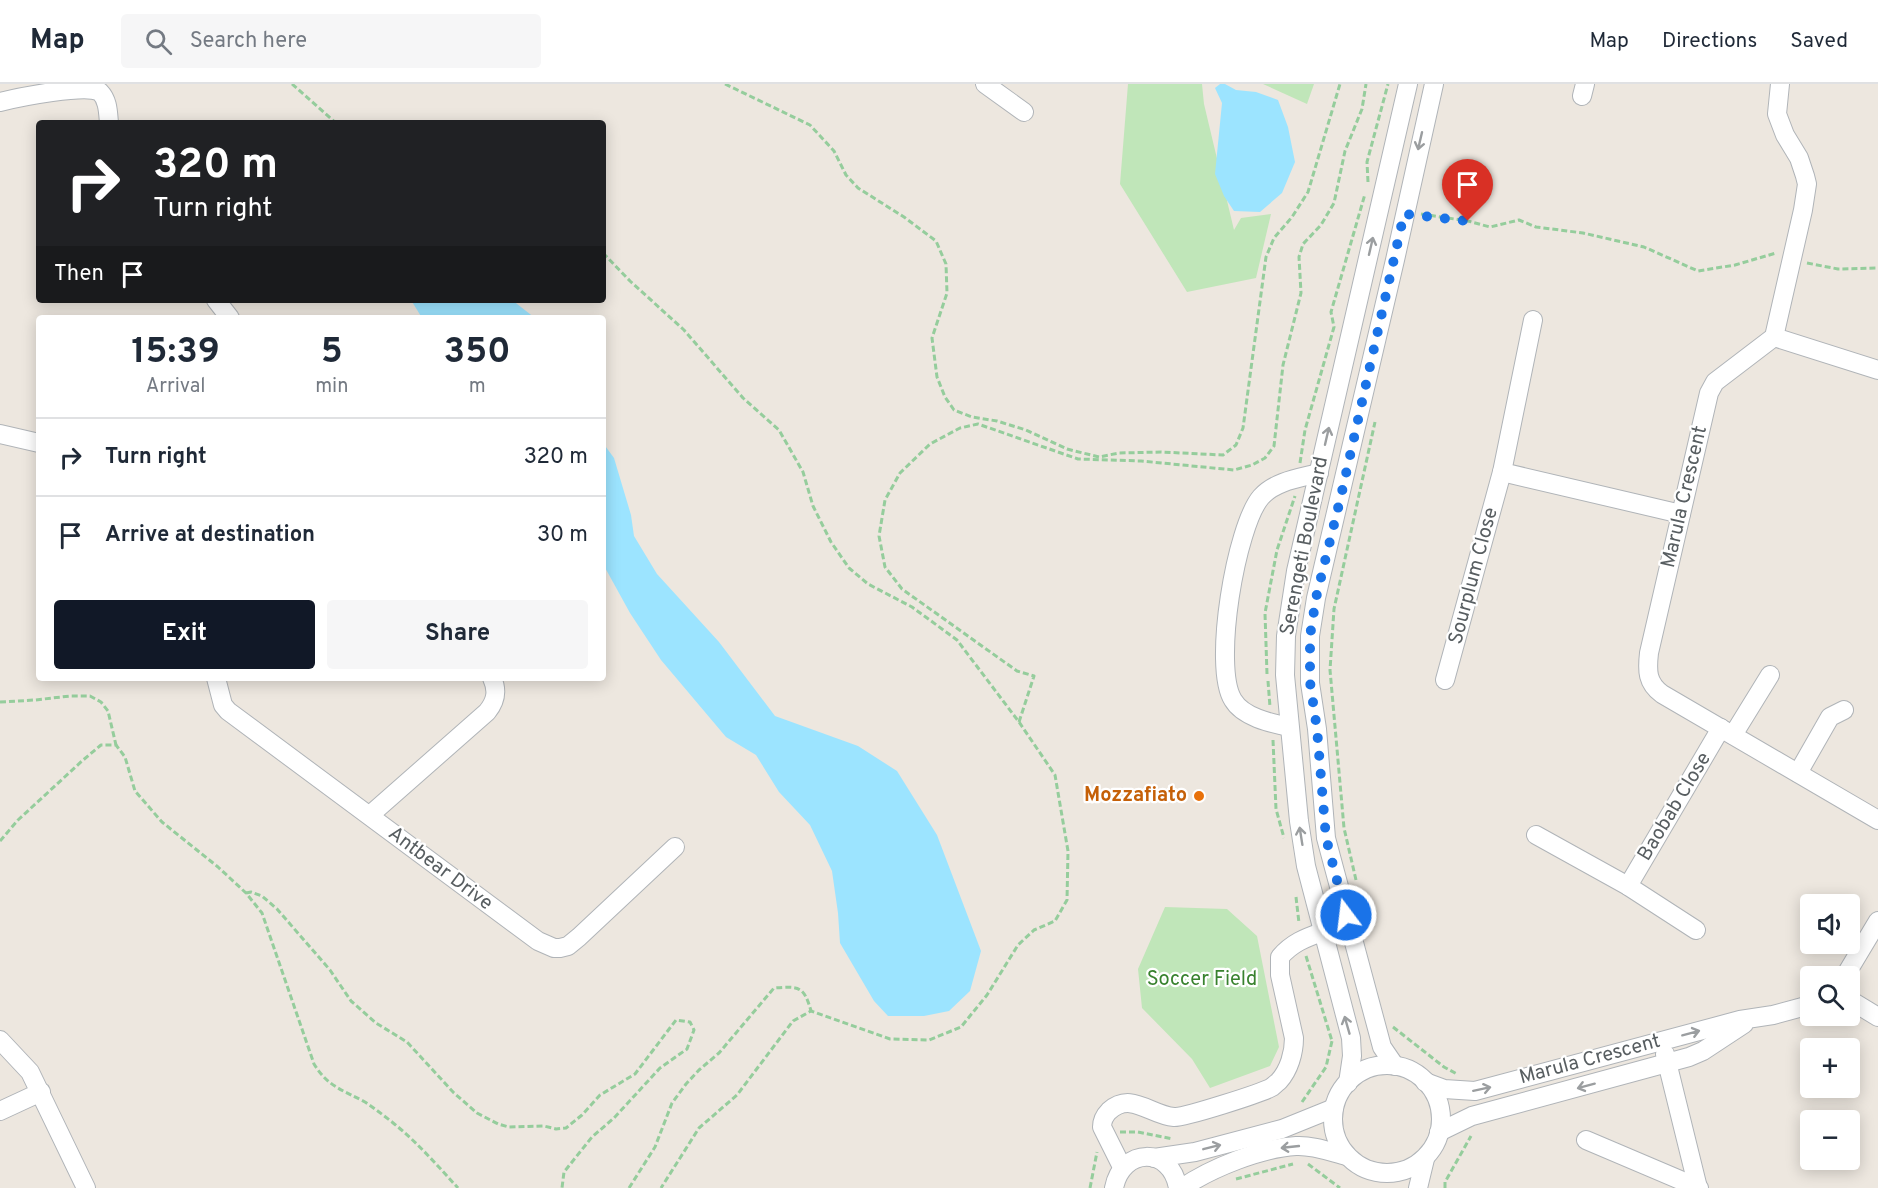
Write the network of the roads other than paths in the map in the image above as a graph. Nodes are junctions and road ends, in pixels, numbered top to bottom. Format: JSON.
{"nodes":[{"id":1,"x":985,"y":84,"type":"edge"},
{"id":2,"x":1408,"y":84,"type":"edge"},
{"id":3,"x":1434,"y":84,"type":"edge"},
{"id":4,"x":1780,"y":84,"type":"edge"},
{"id":5,"x":0,"y":102,"type":"edge"},
{"id":6,"x":1024,"y":112,"type":"dead end"},
{"id":7,"x":109,"y":120,"type":"edge"},
{"id":8,"x":218,"y":303,"type":"edge"},
{"id":9,"x":228,"y":315,"type":"edge"},
{"id":10,"x":1533,"y":320,"type":"dead end"},
{"id":11,"x":1774,"y":337,"type":"junction"},
{"id":12,"x":1878,"y":370,"type":"edge"},
{"id":13,"x":0,"y":434,"type":"edge"},
{"id":14,"x":36,"y":442,"type":"edge"},
{"id":15,"x":1502,"y":472,"type":"junction"},
{"id":16,"x":1319,"y":473,"type":"junction"},
{"id":17,"x":1681,"y":514,"type":"junction"},
{"id":18,"x":1770,"y":675,"type":"dead end"},
{"id":19,"x":1445,"y":680,"type":"dead end"},
{"id":20,"x":217,"y":681,"type":"edge"},
{"id":21,"x":493,"y":681,"type":"edge"},
{"id":22,"x":1844,"y":710,"type":"dead end"},
{"id":23,"x":1288,"y":727,"type":"junction"},
{"id":24,"x":1727,"y":732,"type":"junction"},
{"id":25,"x":1798,"y":773,"type":"junction"},
{"id":26,"x":370,"y":815,"type":"junction"},
{"id":27,"x":1878,"y":820,"type":"edge"},
{"id":28,"x":1536,"y":835,"type":"dead end"},
{"id":29,"x":675,"y":847,"type":"dead end"},
{"id":30,"x":1628,"y":886,"type":"junction"},
{"id":31,"x":1878,"y":921,"type":"edge"},
{"id":32,"x":1696,"y":930,"type":"dead end"},
{"id":33,"x":1323,"y":932,"type":"junction"},
{"id":34,"x":1851,"y":966,"type":"edge"},
{"id":35,"x":1860,"y":1006,"type":"edge"},
{"id":36,"x":1800,"y":1007,"type":"edge"},
{"id":37,"x":1755,"y":1017,"type":"junction"},
{"id":38,"x":1878,"y":1017,"type":"edge"},
{"id":39,"x":0,"y":1040,"type":"edge"},
{"id":40,"x":1662,"y":1040,"type":"junction"},
{"id":41,"x":1608,"y":1056,"type":"junction"},
{"id":42,"x":1668,"y":1064,"type":"junction"},
{"id":43,"x":1395,"y":1066,"type":"junction"},
{"id":44,"x":1614,"y":1078,"type":"junction"},
{"id":45,"x":1425,"y":1082,"type":"junction"},
{"id":46,"x":1348,"y":1083,"type":"junction"},
{"id":47,"x":41,"y":1092,"type":"junction"},
{"id":48,"x":1334,"y":1108,"type":"junction"},
{"id":49,"x":0,"y":1111,"type":"edge"},
{"id":50,"x":1439,"y":1132,"type":"junction"},
{"id":51,"x":1586,"y":1140,"type":"dead end"},
{"id":52,"x":1347,"y":1156,"type":"junction"},
{"id":53,"x":1154,"y":1158,"type":"junction"},
{"id":54,"x":1425,"y":1159,"type":"junction"},
{"id":55,"x":1122,"y":1167,"type":"junction"},
{"id":56,"x":1373,"y":1171,"type":"junction"},
{"id":57,"x":86,"y":1188,"type":"edge"},
{"id":58,"x":1114,"y":1188,"type":"edge"},
{"id":59,"x":1180,"y":1188,"type":"edge"},
{"id":60,"x":1385,"y":1188,"type":"edge"},
{"id":61,"x":1418,"y":1188,"type":"edge"},
{"id":62,"x":1698,"y":1188,"type":"edge"}],
"edges":[{"from":1,"to":6,"type":"street"},
{"from":16,"to":2,"type":"street","name":"Serengeti Boulevard","one_way":true},
{"from":3,"to":43,"type":"street","name":"Serengeti Boulevard","one_way":true},
{"from":4,"to":11,"type":"street"},
{"from":5,"to":7,"type":"street"},
{"from":8,"to":9,"type":"street"},
{"from":10,"to":15,"type":"street","name":"Sourplum Close"},
{"from":11,"to":12,"type":"street"},
{"from":11,"to":17,"type":"street","name":"Marula Crescent"},
{"from":13,"to":14,"type":"street"},
{"from":15,"to":17,"type":"street"},
{"from":15,"to":19,"type":"street","name":"Sourplum Close"},
{"from":16,"to":23,"type":"street","name":"Serengeti Boulevard"},
{"from":16,"to":23,"type":"street"},
{"from":17,"to":24,"type":"street","name":"Marula Crescent"},
{"from":18,"to":24,"type":"street","name":"Baobab Close"},
{"from":20,"to":26,"type":"street","name":"Antbear Drive"},
{"from":21,"to":26,"type":"street"},
{"from":22,"to":25,"type":"street"},
{"from":33,"to":23,"type":"street","name":"Serengeti Boulevard","one_way":true},
{"from":24,"to":25,"type":"street","name":"Marula Crescent"},
{"from":24,"to":30,"type":"street","name":"Baobab Close"},
{"from":25,"to":27,"type":"street","name":"Marula Crescent"},
{"from":26,"to":29,"type":"street","name":"Antbear Drive"},
{"from":28,"to":30,"type":"street"},
{"from":30,"to":32,"type":"street"},
{"from":31,"to":34,"type":"street"},
{"from":46,"to":33,"type":"street","name":"Serengeti Boulevard","one_way":true},
{"from":33,"to":55,"type":"street"},
{"from":35,"to":38,"type":"street"},
{"from":36,"to":37,"type":"street","name":"Marula Crescent"},
{"from":40,"to":37,"type":"street","name":"Marula Crescent","one_way":true},
{"from":37,"to":42,"type":"street","name":"Marula Crescent"},
{"from":39,"to":47,"type":"street"},
{"from":40,"to":41,"type":"street","name":"Marula Crescent"},
{"from":40,"to":42,"type":"street"},
{"from":41,"to":44,"type":"street"},
{"from":45,"to":41,"type":"street","name":"Marula Crescent","one_way":true},
{"from":42,"to":44,"type":"street","name":"Marula Crescent"},
{"from":42,"to":62,"type":"street"},
{"from":43,"to":45,"type":"street"},
{"from":43,"to":46,"type":"street"},
{"from":44,"to":50,"type":"street","name":"Marula Crescent","one_way":true},
{"from":45,"to":50,"type":"street"},
{"from":46,"to":48,"type":"street"},
{"from":47,"to":49,"type":"street"},
{"from":47,"to":57,"type":"street"},
{"from":48,"to":52,"type":"street"},
{"from":53,"to":48,"type":"street","one_way":true},
{"from":50,"to":54,"type":"street"},
{"from":51,"to":62,"type":"street"},
{"from":52,"to":56,"type":"street"},
{"from":52,"to":59,"type":"street","one_way":true},
{"from":53,"to":55,"type":"street"},
{"from":53,"to":59,"type":"street"},
{"from":54,"to":56,"type":"street"},
{"from":54,"to":61,"type":"street"},
{"from":55,"to":58,"type":"street"},
{"from":56,"to":60,"type":"street"}]}
